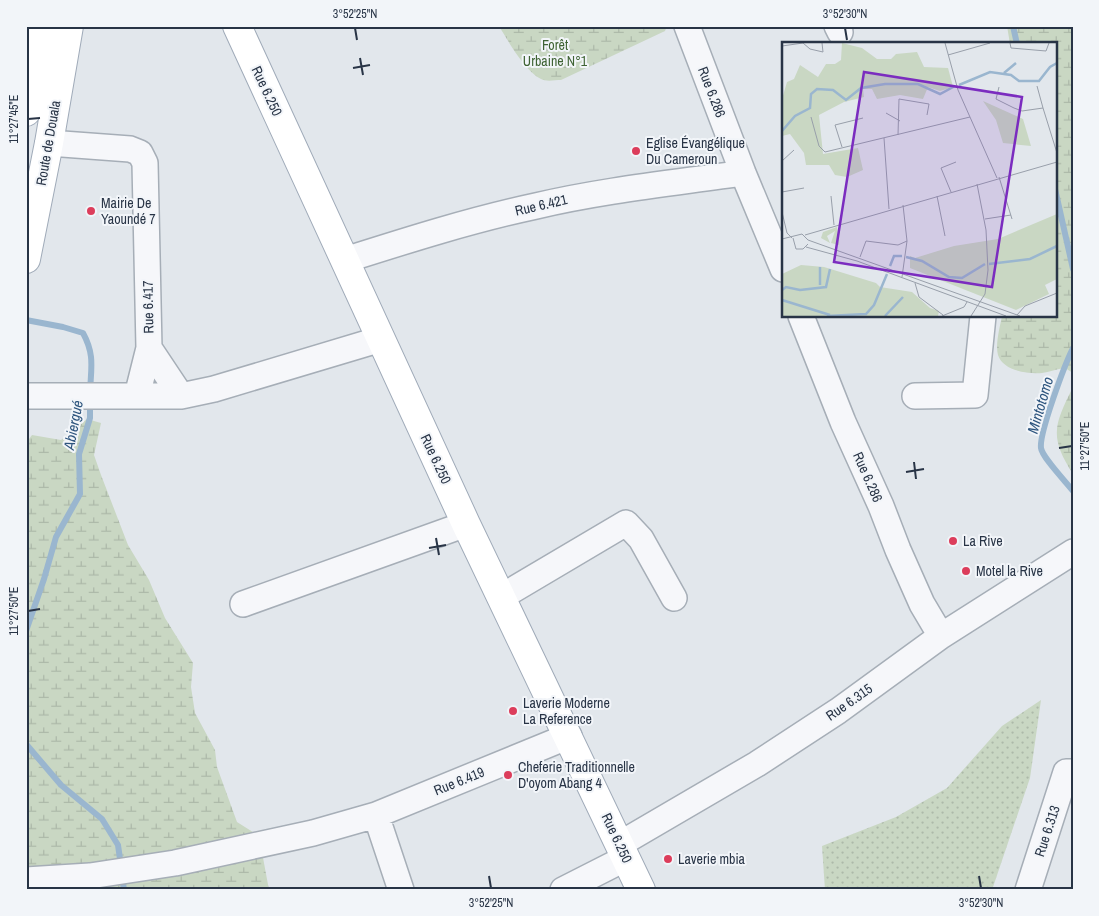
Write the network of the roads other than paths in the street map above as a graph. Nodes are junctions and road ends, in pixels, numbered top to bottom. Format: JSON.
{"nodes":[{"id":1,"x":41,"y":26,"type":"edge"},
{"id":2,"x":69,"y":26,"type":"edge"},
{"id":3,"x":237,"y":26,"type":"edge"},
{"id":4,"x":688,"y":26,"type":"edge"},
{"id":5,"x":26,"y":112,"type":"edge"},
{"id":6,"x":49,"y":143,"type":"junction"},
{"id":7,"x":743,"y":173,"type":"junction"},
{"id":8,"x":780,"y":256,"type":"edge"},
{"id":9,"x":26,"y":259,"type":"edge"},
{"id":10,"x":345,"y":260,"type":"junction"},
{"id":11,"x":802,"y":318,"type":"edge"},
{"id":12,"x":983,"y":318,"type":"edge"},
{"id":13,"x":381,"y":339,"type":"junction"},
{"id":14,"x":149,"y":348,"type":"junction"},
{"id":15,"x":26,"y":396,"type":"edge"},
{"id":16,"x":131,"y":396,"type":"junction"},
{"id":17,"x":181,"y":396,"type":"junction"},
{"id":18,"x":915,"y":396,"type":"dead end"},
{"id":19,"x":466,"y":524,"type":"junction"},
{"id":20,"x":1073,"y":552,"type":"edge"},
{"id":21,"x":501,"y":597,"type":"junction"},
{"id":22,"x":674,"y":598,"type":"dead end"},
{"id":23,"x":243,"y":604,"type":"dead end"},
{"id":24,"x":940,"y":636,"type":"junction"},
{"id":25,"x":569,"y":736,"type":"junction"},
{"id":26,"x":1069,"y":772,"type":"edge"},
{"id":27,"x":376,"y":814,"type":"junction"},
{"id":28,"x":623,"y":851,"type":"junction"},
{"id":29,"x":26,"y":880,"type":"edge"},
{"id":30,"x":401,"y":890,"type":"edge"},
{"id":31,"x":563,"y":890,"type":"edge"},
{"id":32,"x":641,"y":890,"type":"edge"},
{"id":33,"x":1028,"y":890,"type":"edge"}],
"edges":[{"from":1,"to":5,"type":"main road"},
{"from":2,"to":6,"type":"main road","name":"Route de Douala"},
{"from":3,"to":10,"type":"main road","name":"Rue 6.250"},
{"from":4,"to":7,"type":"street","name":"Rue 6.286"},
{"from":6,"to":9,"type":"main road","name":"Route de Douala"},
{"from":6,"to":14,"type":"street","name":"Rue 6.417"},
{"from":7,"to":8,"type":"street","name":"Rue 6.286"},
{"from":7,"to":10,"type":"street","name":"Rue 6.421"},
{"from":10,"to":13,"type":"main road","name":"Rue 6.250"},
{"from":11,"to":24,"type":"street","name":"Rue 6.286"},
{"from":12,"to":18,"type":"street"},
{"from":13,"to":17,"type":"street"},
{"from":13,"to":19,"type":"main road","name":"Rue 6.250"},
{"from":14,"to":16,"type":"street"},
{"from":14,"to":17,"type":"street","name":"Rue 6.417"},
{"from":15,"to":16,"type":"street"},
{"from":16,"to":17,"type":"street"},
{"from":19,"to":21,"type":"main road","name":"Rue 6.250"},
{"from":19,"to":23,"type":"street"},
{"from":20,"to":24,"type":"street","name":"Rue 6.315"},
{"from":21,"to":22,"type":"street"},
{"from":21,"to":25,"type":"main road","name":"Rue 6.250"},
{"from":24,"to":28,"type":"street","name":"Rue 6.315"},
{"from":25,"to":27,"type":"street","name":"Rue 6.419"},
{"from":25,"to":28,"type":"main road","name":"Rue 6.250"},
{"from":26,"to":33,"type":"street","name":"Rue 6.313"},
{"from":27,"to":29,"type":"street","name":"Rue 6.419"},
{"from":27,"to":30,"type":"street"},
{"from":28,"to":31,"type":"street","name":"Rue 6.315"},
{"from":28,"to":32,"type":"main road","name":"Rue 6.250"}]}
